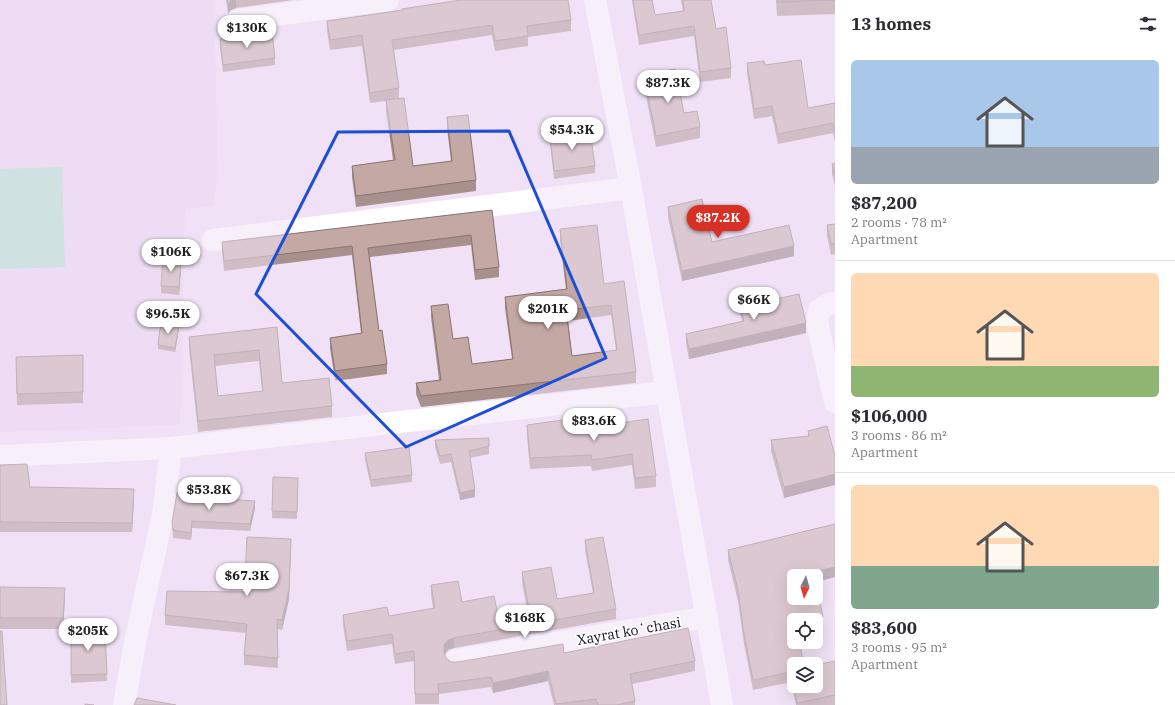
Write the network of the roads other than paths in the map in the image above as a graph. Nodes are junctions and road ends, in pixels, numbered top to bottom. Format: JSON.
{"nodes":[{"id":1,"x":388,"y":0,"type":"edge"},
{"id":2,"x":595,"y":0,"type":"edge"},
{"id":3,"x":238,"y":20,"type":"dead end"},
{"id":4,"x":631,"y":188,"type":"junction"},
{"id":5,"x":213,"y":240,"type":"dead end"},
{"id":6,"x":835,"y":303,"type":"edge"},
{"id":7,"x":666,"y":392,"type":"junction"},
{"id":8,"x":835,"y":402,"type":"edge"},
{"id":9,"x":172,"y":448,"type":"junction"},
{"id":10,"x":0,"y":456,"type":"edge"},
{"id":11,"x":707,"y":617,"type":"junction"},
{"id":12,"x":456,"y":660,"type":"edge"},
{"id":13,"x":124,"y":705,"type":"edge"},
{"id":14,"x":722,"y":705,"type":"edge"}],
"edges":[{"from":1,"to":3,"type":"street"},
{"from":2,"to":4,"type":"street"},
{"from":4,"to":5,"type":"street"},
{"from":4,"to":7,"type":"street"},
{"from":6,"to":8,"type":"street"},
{"from":7,"to":9,"type":"street"},
{"from":7,"to":11,"type":"street"},
{"from":9,"to":10,"type":"street"},
{"from":9,"to":13,"type":"street"},
{"from":11,"to":12,"type":"street","name":"Xayrat koʻchasi"},
{"from":11,"to":14,"type":"street"}]}
